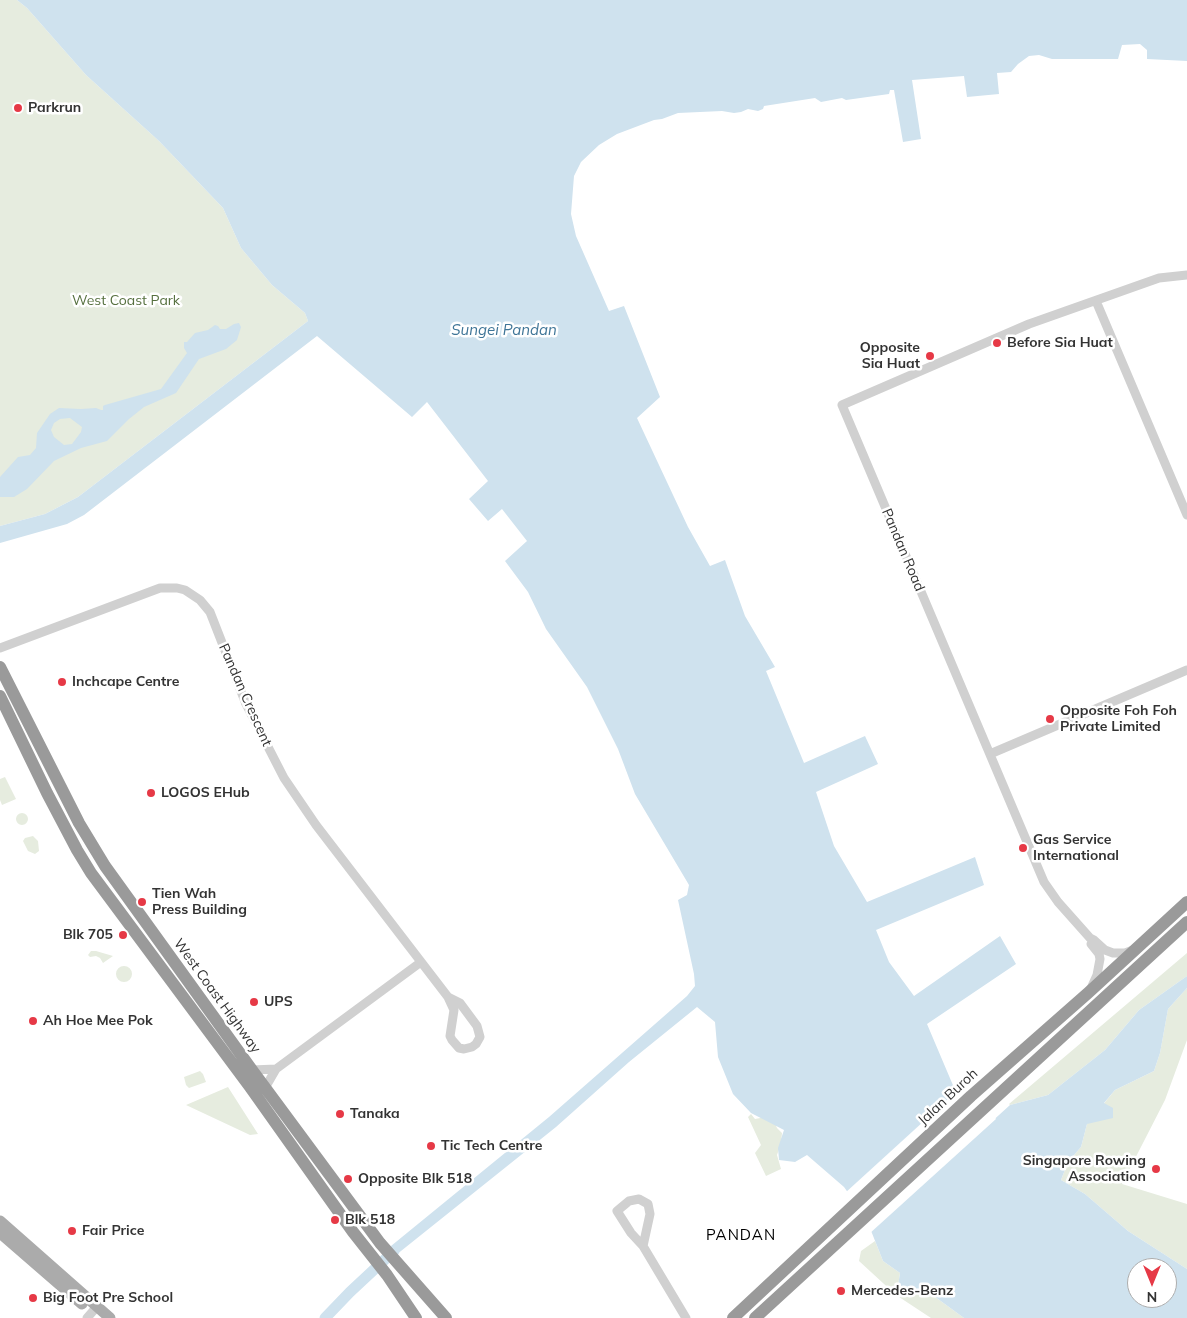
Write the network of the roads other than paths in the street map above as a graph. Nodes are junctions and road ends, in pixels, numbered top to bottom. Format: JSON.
{"nodes":[{"id":1,"x":1187,"y":276,"type":"edge"},
{"id":2,"x":1096,"y":301,"type":"junction"},
{"id":3,"x":1187,"y":515,"type":"edge"},
{"id":4,"x":0,"y":648,"type":"edge"},
{"id":5,"x":0,"y":667,"type":"edge"},
{"id":6,"x":1187,"y":670,"type":"edge"},
{"id":7,"x":0,"y":696,"type":"edge"},
{"id":8,"x":990,"y":754,"type":"junction"},
{"id":9,"x":1187,"y":902,"type":"edge"},
{"id":10,"x":1187,"y":922,"type":"edge"},
{"id":11,"x":1090,"y":938,"type":"junction"},
{"id":12,"x":1136,"y":948,"type":"junction"},
{"id":13,"x":421,"y":962,"type":"junction"},
{"id":14,"x":170,"y":967,"type":"junction"},
{"id":15,"x":1088,"y":993,"type":"junction"},
{"id":16,"x":448,"y":997,"type":"junction"},
{"id":17,"x":276,"y":1068,"type":"junction"},
{"id":18,"x":252,"y":1070,"type":"junction"},
{"id":19,"x":265,"y":1088,"type":"junction"},
{"id":20,"x":0,"y":1221,"type":"edge"},
{"id":21,"x":0,"y":1233,"type":"edge"},
{"id":22,"x":643,"y":1246,"type":"junction"},
{"id":23,"x":25,"y":1249,"type":"junction"},
{"id":24,"x":403,"y":1270,"type":"junction"},
{"id":25,"x":388,"y":1277,"type":"junction"},
{"id":26,"x":93,"y":1314,"type":"edge"},
{"id":27,"x":110,"y":1318,"type":"edge"},
{"id":28,"x":416,"y":1318,"type":"edge"},
{"id":29,"x":423,"y":1318,"type":"edge"},
{"id":30,"x":436,"y":1318,"type":"edge"},
{"id":31,"x":446,"y":1318,"type":"edge"},
{"id":32,"x":686,"y":1318,"type":"edge"},
{"id":33,"x":726,"y":1318,"type":"edge"},
{"id":34,"x":733,"y":1318,"type":"edge"},
{"id":35,"x":755,"y":1318,"type":"edge"}],
"edges":[{"from":1,"to":2,"type":"street","name":"Pandan Road"},
{"from":2,"to":3,"type":"street"},
{"from":2,"to":8,"type":"street","name":"Pandan Road"},
{"from":4,"to":13,"type":"street","name":"Pandan Crescent"},
{"from":5,"to":14,"type":"highway","name":"West Coast Highway"},
{"from":6,"to":8,"type":"street"},
{"from":7,"to":14,"type":"highway","name":"West Coast Highway"},
{"from":8,"to":11,"type":"street","name":"Pandan Road"},
{"from":9,"to":12,"type":"highway","name":"Jalan Buroh"},
{"from":10,"to":35,"type":"highway"},
{"from":11,"to":12,"type":"street","name":"Pandan Road"},
{"from":11,"to":15,"type":"street","name":"Pandan Road"},
{"from":12,"to":15,"type":"highway","name":"Jalan Buroh"},
{"from":13,"to":16,"type":"street","name":"Pandan Crescent"},
{"from":13,"to":17,"type":"street"},
{"from":14,"to":18,"type":"highway","name":"West Coast Highway"},
{"from":14,"to":25,"type":"highway","name":"West Coast Highway"},
{"from":15,"to":34,"type":"highway","name":"Jalan Buroh"},
{"from":16,"to":16,"type":"street","name":"Pandan Crescent"},
{"from":17,"to":18,"type":"street"},
{"from":17,"to":19,"type":"street"},
{"from":18,"to":19,"type":"highway","name":"West Coast Highway"},
{"from":19,"to":24,"type":"highway","name":"West Coast Highway"},
{"from":20,"to":23,"type":"main road"},
{"from":21,"to":23,"type":"main road"},
{"from":22,"to":22,"type":"street"},
{"from":22,"to":32,"type":"street"},
{"from":23,"to":26,"type":"main road"},
{"from":24,"to":30,"type":"highway"},
{"from":24,"to":31,"type":"highway","name":"West Coast Highway"},
{"from":25,"to":28,"type":"highway","name":"West Coast Highway"},
{"from":25,"to":29,"type":"highway"},
{"from":26,"to":27,"type":"main road"},
{"from":33,"to":34,"type":"highway"}]}
